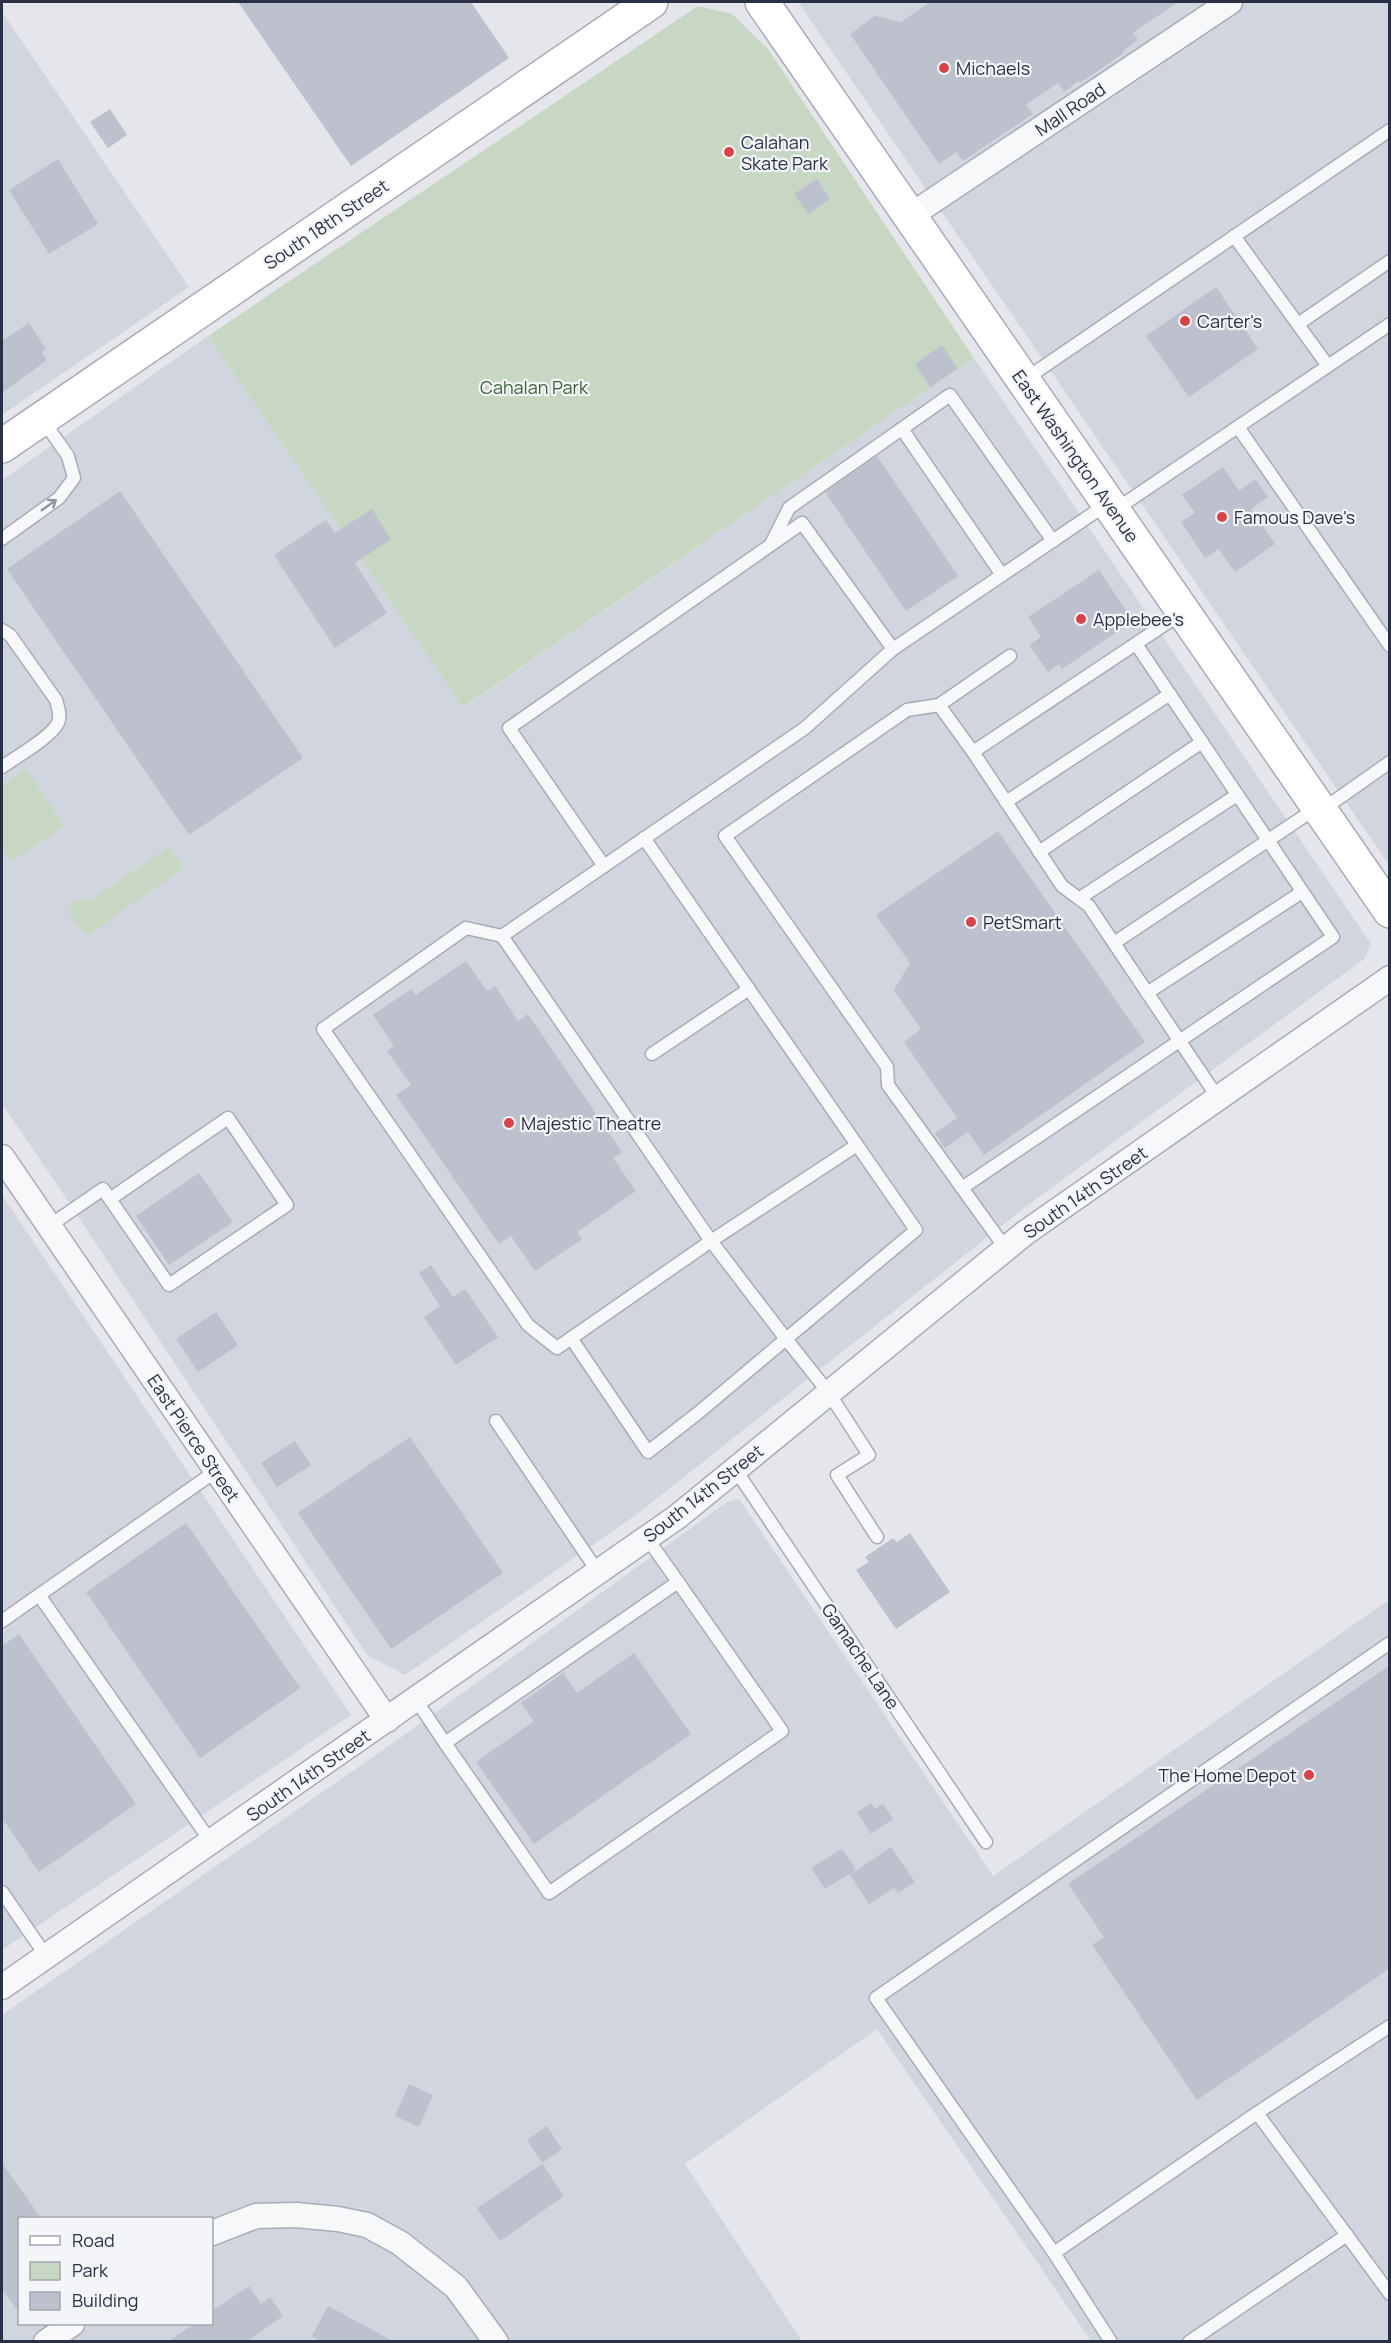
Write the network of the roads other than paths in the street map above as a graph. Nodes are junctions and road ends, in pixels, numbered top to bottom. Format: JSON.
{"nodes":[{"id":1,"x":651,"y":2,"type":"edge"},
{"id":2,"x":762,"y":2,"type":"edge"},
{"id":3,"x":1230,"y":2,"type":"edge"},
{"id":4,"x":1389,"y":130,"type":"edge"},
{"id":5,"x":910,"y":216,"type":"junction"},
{"id":6,"x":1234,"y":236,"type":"junction"},
{"id":7,"x":1389,"y":261,"type":"edge"},
{"id":8,"x":1298,"y":324,"type":"junction"},
{"id":9,"x":1389,"y":324,"type":"edge"},
{"id":10,"x":1328,"y":366,"type":"junction"},
{"id":11,"x":1023,"y":380,"type":"junction"},
{"id":12,"x":42,"y":418,"type":"junction"},
{"id":13,"x":1238,"y":427,"type":"junction"},
{"id":14,"x":902,"y":429,"type":"junction"},
{"id":15,"x":2,"y":446,"type":"edge"},
{"id":16,"x":1111,"y":507,"type":"junction"},
{"id":17,"x":2,"y":539,"type":"edge"},
{"id":18,"x":1053,"y":541,"type":"junction"},
{"id":19,"x":771,"y":545,"type":"junction"},
{"id":20,"x":1002,"y":575,"type":"junction"},
{"id":21,"x":1183,"y":612,"type":"junction"},
{"id":22,"x":2,"y":630,"type":"edge"},
{"id":23,"x":1136,"y":644,"type":"junction"},
{"id":24,"x":1389,"y":646,"type":"edge"},
{"id":25,"x":892,"y":649,"type":"junction"},
{"id":26,"x":1010,"y":656,"type":"dead end"},
{"id":27,"x":1170,"y":694,"type":"junction"},
{"id":28,"x":939,"y":705,"type":"junction"},
{"id":29,"x":1202,"y":742,"type":"junction"},
{"id":30,"x":973,"y":752,"type":"junction"},
{"id":31,"x":1389,"y":762,"type":"edge"},
{"id":32,"x":2,"y":767,"type":"edge"},
{"id":33,"x":1237,"y":795,"type":"junction"},
{"id":34,"x":1006,"y":802,"type":"junction"},
{"id":35,"x":1319,"y":809,"type":"junction"},
{"id":36,"x":644,"y":838,"type":"junction"},
{"id":37,"x":1268,"y":840,"type":"junction"},
{"id":38,"x":1039,"y":852,"type":"junction"},
{"id":39,"x":603,"y":866,"type":"junction"},
{"id":40,"x":1302,"y":892,"type":"junction"},
{"id":41,"x":1080,"y":898,"type":"junction"},
{"id":42,"x":1389,"y":911,"type":"edge"},
{"id":43,"x":502,"y":936,"type":"junction"},
{"id":44,"x":1114,"y":943,"type":"junction"},
{"id":45,"x":1389,"y":978,"type":"edge"},
{"id":46,"x":749,"y":989,"type":"junction"},
{"id":47,"x":1147,"y":993,"type":"junction"},
{"id":48,"x":1179,"y":1041,"type":"junction"},
{"id":49,"x":652,"y":1054,"type":"dead end"},
{"id":50,"x":1218,"y":1098,"type":"junction"},
{"id":51,"x":857,"y":1145,"type":"junction"},
{"id":52,"x":2,"y":1157,"type":"edge"},
{"id":53,"x":962,"y":1188,"type":"junction"},
{"id":54,"x":110,"y":1199,"type":"junction"},
{"id":55,"x":49,"y":1226,"type":"junction"},
{"id":56,"x":711,"y":1241,"type":"junction"},
{"id":57,"x":1006,"y":1249,"type":"junction"},
{"id":58,"x":571,"y":1338,"type":"junction"},
{"id":59,"x":786,"y":1338,"type":"junction"},
{"id":60,"x":829,"y":1393,"type":"junction"},
{"id":61,"x":496,"y":1421,"type":"dead end"},
{"id":62,"x":735,"y":1469,"type":"junction"},
{"id":63,"x":216,"y":1471,"type":"junction"},
{"id":64,"x":877,"y":1537,"type":"dead end"},
{"id":65,"x":647,"y":1538,"type":"junction"},
{"id":66,"x":598,"y":1572,"type":"junction"},
{"id":67,"x":678,"y":1582,"type":"junction"},
{"id":68,"x":39,"y":1595,"type":"junction"},
{"id":69,"x":2,"y":1621,"type":"edge"},
{"id":70,"x":1389,"y":1643,"type":"edge"},
{"id":71,"x":416,"y":1700,"type":"junction"},
{"id":72,"x":387,"y":1720,"type":"junction"},
{"id":73,"x":446,"y":1743,"type":"junction"},
{"id":74,"x":211,"y":1842,"type":"junction"},
{"id":75,"x":986,"y":1842,"type":"dead end"},
{"id":76,"x":2,"y":1892,"type":"edge"},
{"id":77,"x":46,"y":1956,"type":"junction"},
{"id":78,"x":2,"y":1987,"type":"edge"},
{"id":79,"x":1389,"y":2026,"type":"edge"},
{"id":80,"x":1257,"y":2113,"type":"junction"},
{"id":81,"x":213,"y":2233,"type":"edge"},
{"id":82,"x":1347,"y":2235,"type":"junction"},
{"id":83,"x":1054,"y":2253,"type":"junction"},
{"id":84,"x":1389,"y":2294,"type":"edge"},
{"id":85,"x":71,"y":2325,"type":"edge"},
{"id":86,"x":46,"y":2342,"type":"edge"},
{"id":87,"x":496,"y":2342,"type":"edge"},
{"id":88,"x":1111,"y":2342,"type":"edge"},
{"id":89,"x":1189,"y":2342,"type":"edge"}],
"edges":[{"from":1,"to":12,"type":"street","name":"South 18th Street"},
{"from":2,"to":5,"type":"street","name":"East Washington Avenue"},
{"from":3,"to":5,"type":"street","name":"Mall Road"},
{"from":4,"to":6,"type":"lane"},
{"from":5,"to":11,"type":"street","name":"East Washington Avenue"},
{"from":6,"to":8,"type":"lane"},
{"from":6,"to":11,"type":"lane"},
{"from":7,"to":8,"type":"lane"},
{"from":8,"to":10,"type":"lane"},
{"from":9,"to":10,"type":"lane"},
{"from":10,"to":13,"type":"lane"},
{"from":11,"to":16,"type":"street","name":"East Washington Avenue"},
{"from":12,"to":15,"type":"street","name":"South 18th Street"},
{"from":17,"to":12,"type":"lane","one_way":true},
{"from":13,"to":16,"type":"lane"},
{"from":13,"to":24,"type":"lane"},
{"from":14,"to":18,"type":"lane"},
{"from":14,"to":19,"type":"lane"},
{"from":14,"to":20,"type":"lane"},
{"from":16,"to":18,"type":"lane"},
{"from":16,"to":21,"type":"street","name":"East Washington Avenue"},
{"from":18,"to":20,"type":"lane"},
{"from":19,"to":25,"type":"lane"},
{"from":19,"to":39,"type":"lane"},
{"from":20,"to":25,"type":"lane"},
{"from":21,"to":23,"type":"lane"},
{"from":21,"to":35,"type":"street","name":"East Washington Avenue"},
{"from":22,"to":32,"type":"lane"},
{"from":23,"to":27,"type":"lane"},
{"from":23,"to":30,"type":"lane"},
{"from":25,"to":36,"type":"lane"},
{"from":26,"to":28,"type":"lane"},
{"from":27,"to":29,"type":"lane"},
{"from":27,"to":34,"type":"lane"},
{"from":28,"to":30,"type":"lane"},
{"from":28,"to":53,"type":"lane"},
{"from":29,"to":33,"type":"lane"},
{"from":29,"to":38,"type":"lane"},
{"from":30,"to":34,"type":"lane"},
{"from":31,"to":35,"type":"lane"},
{"from":33,"to":37,"type":"lane"},
{"from":33,"to":41,"type":"lane"},
{"from":34,"to":38,"type":"lane"},
{"from":35,"to":37,"type":"lane"},
{"from":35,"to":42,"type":"street","name":"East Washington Avenue"},
{"from":36,"to":39,"type":"lane"},
{"from":36,"to":46,"type":"lane"},
{"from":37,"to":40,"type":"lane"},
{"from":37,"to":44,"type":"lane"},
{"from":38,"to":41,"type":"lane"},
{"from":39,"to":43,"type":"lane"},
{"from":40,"to":47,"type":"lane"},
{"from":40,"to":48,"type":"lane"},
{"from":41,"to":44,"type":"lane"},
{"from":43,"to":56,"type":"lane"},
{"from":43,"to":58,"type":"lane"},
{"from":44,"to":47,"type":"lane"},
{"from":45,"to":50,"type":"street","name":"South 14th Street"},
{"from":46,"to":49,"type":"lane"},
{"from":46,"to":51,"type":"lane"},
{"from":47,"to":48,"type":"lane"},
{"from":48,"to":50,"type":"lane"},
{"from":48,"to":53,"type":"lane"},
{"from":50,"to":57,"type":"street","name":"South 14th Street"},
{"from":51,"to":56,"type":"lane"},
{"from":51,"to":59,"type":"lane"},
{"from":52,"to":55,"type":"street","name":"East Pierce Street"},
{"from":53,"to":57,"type":"lane"},
{"from":54,"to":54,"type":"lane"},
{"from":54,"to":55,"type":"lane"},
{"from":55,"to":63,"type":"street","name":"East Pierce Street"},
{"from":56,"to":58,"type":"lane"},
{"from":56,"to":59,"type":"lane"},
{"from":57,"to":60,"type":"street","name":"South 14th Street"},
{"from":58,"to":59,"type":"lane"},
{"from":59,"to":60,"type":"lane"},
{"from":60,"to":62,"type":"street","name":"South 14th Street"},
{"from":60,"to":64,"type":"lane"},
{"from":61,"to":66,"type":"lane"},
{"from":62,"to":65,"type":"street","name":"South 14th Street"},
{"from":62,"to":75,"type":"lane","name":"Gamache Lane"},
{"from":63,"to":68,"type":"lane"},
{"from":63,"to":72,"type":"street","name":"East Pierce Street"},
{"from":65,"to":66,"type":"street","name":"South 14th Street"},
{"from":65,"to":67,"type":"lane"},
{"from":66,"to":71,"type":"street","name":"South 14th Street"},
{"from":67,"to":73,"type":"lane"},
{"from":67,"to":73,"type":"lane"},
{"from":68,"to":69,"type":"lane"},
{"from":68,"to":74,"type":"lane"},
{"from":70,"to":83,"type":"lane"},
{"from":71,"to":72,"type":"street","name":"South 14th Street"},
{"from":71,"to":73,"type":"lane"},
{"from":72,"to":74,"type":"street","name":"South 14th Street"},
{"from":74,"to":77,"type":"street","name":"South 14th Street"},
{"from":76,"to":77,"type":"lane"},
{"from":77,"to":78,"type":"street","name":"South 14th Street"},
{"from":79,"to":80,"type":"lane"},
{"from":80,"to":82,"type":"lane"},
{"from":80,"to":83,"type":"lane"},
{"from":81,"to":87,"type":"street"},
{"from":82,"to":84,"type":"lane"},
{"from":82,"to":89,"type":"lane"},
{"from":83,"to":88,"type":"lane"},
{"from":85,"to":86,"type":"street"}]}
